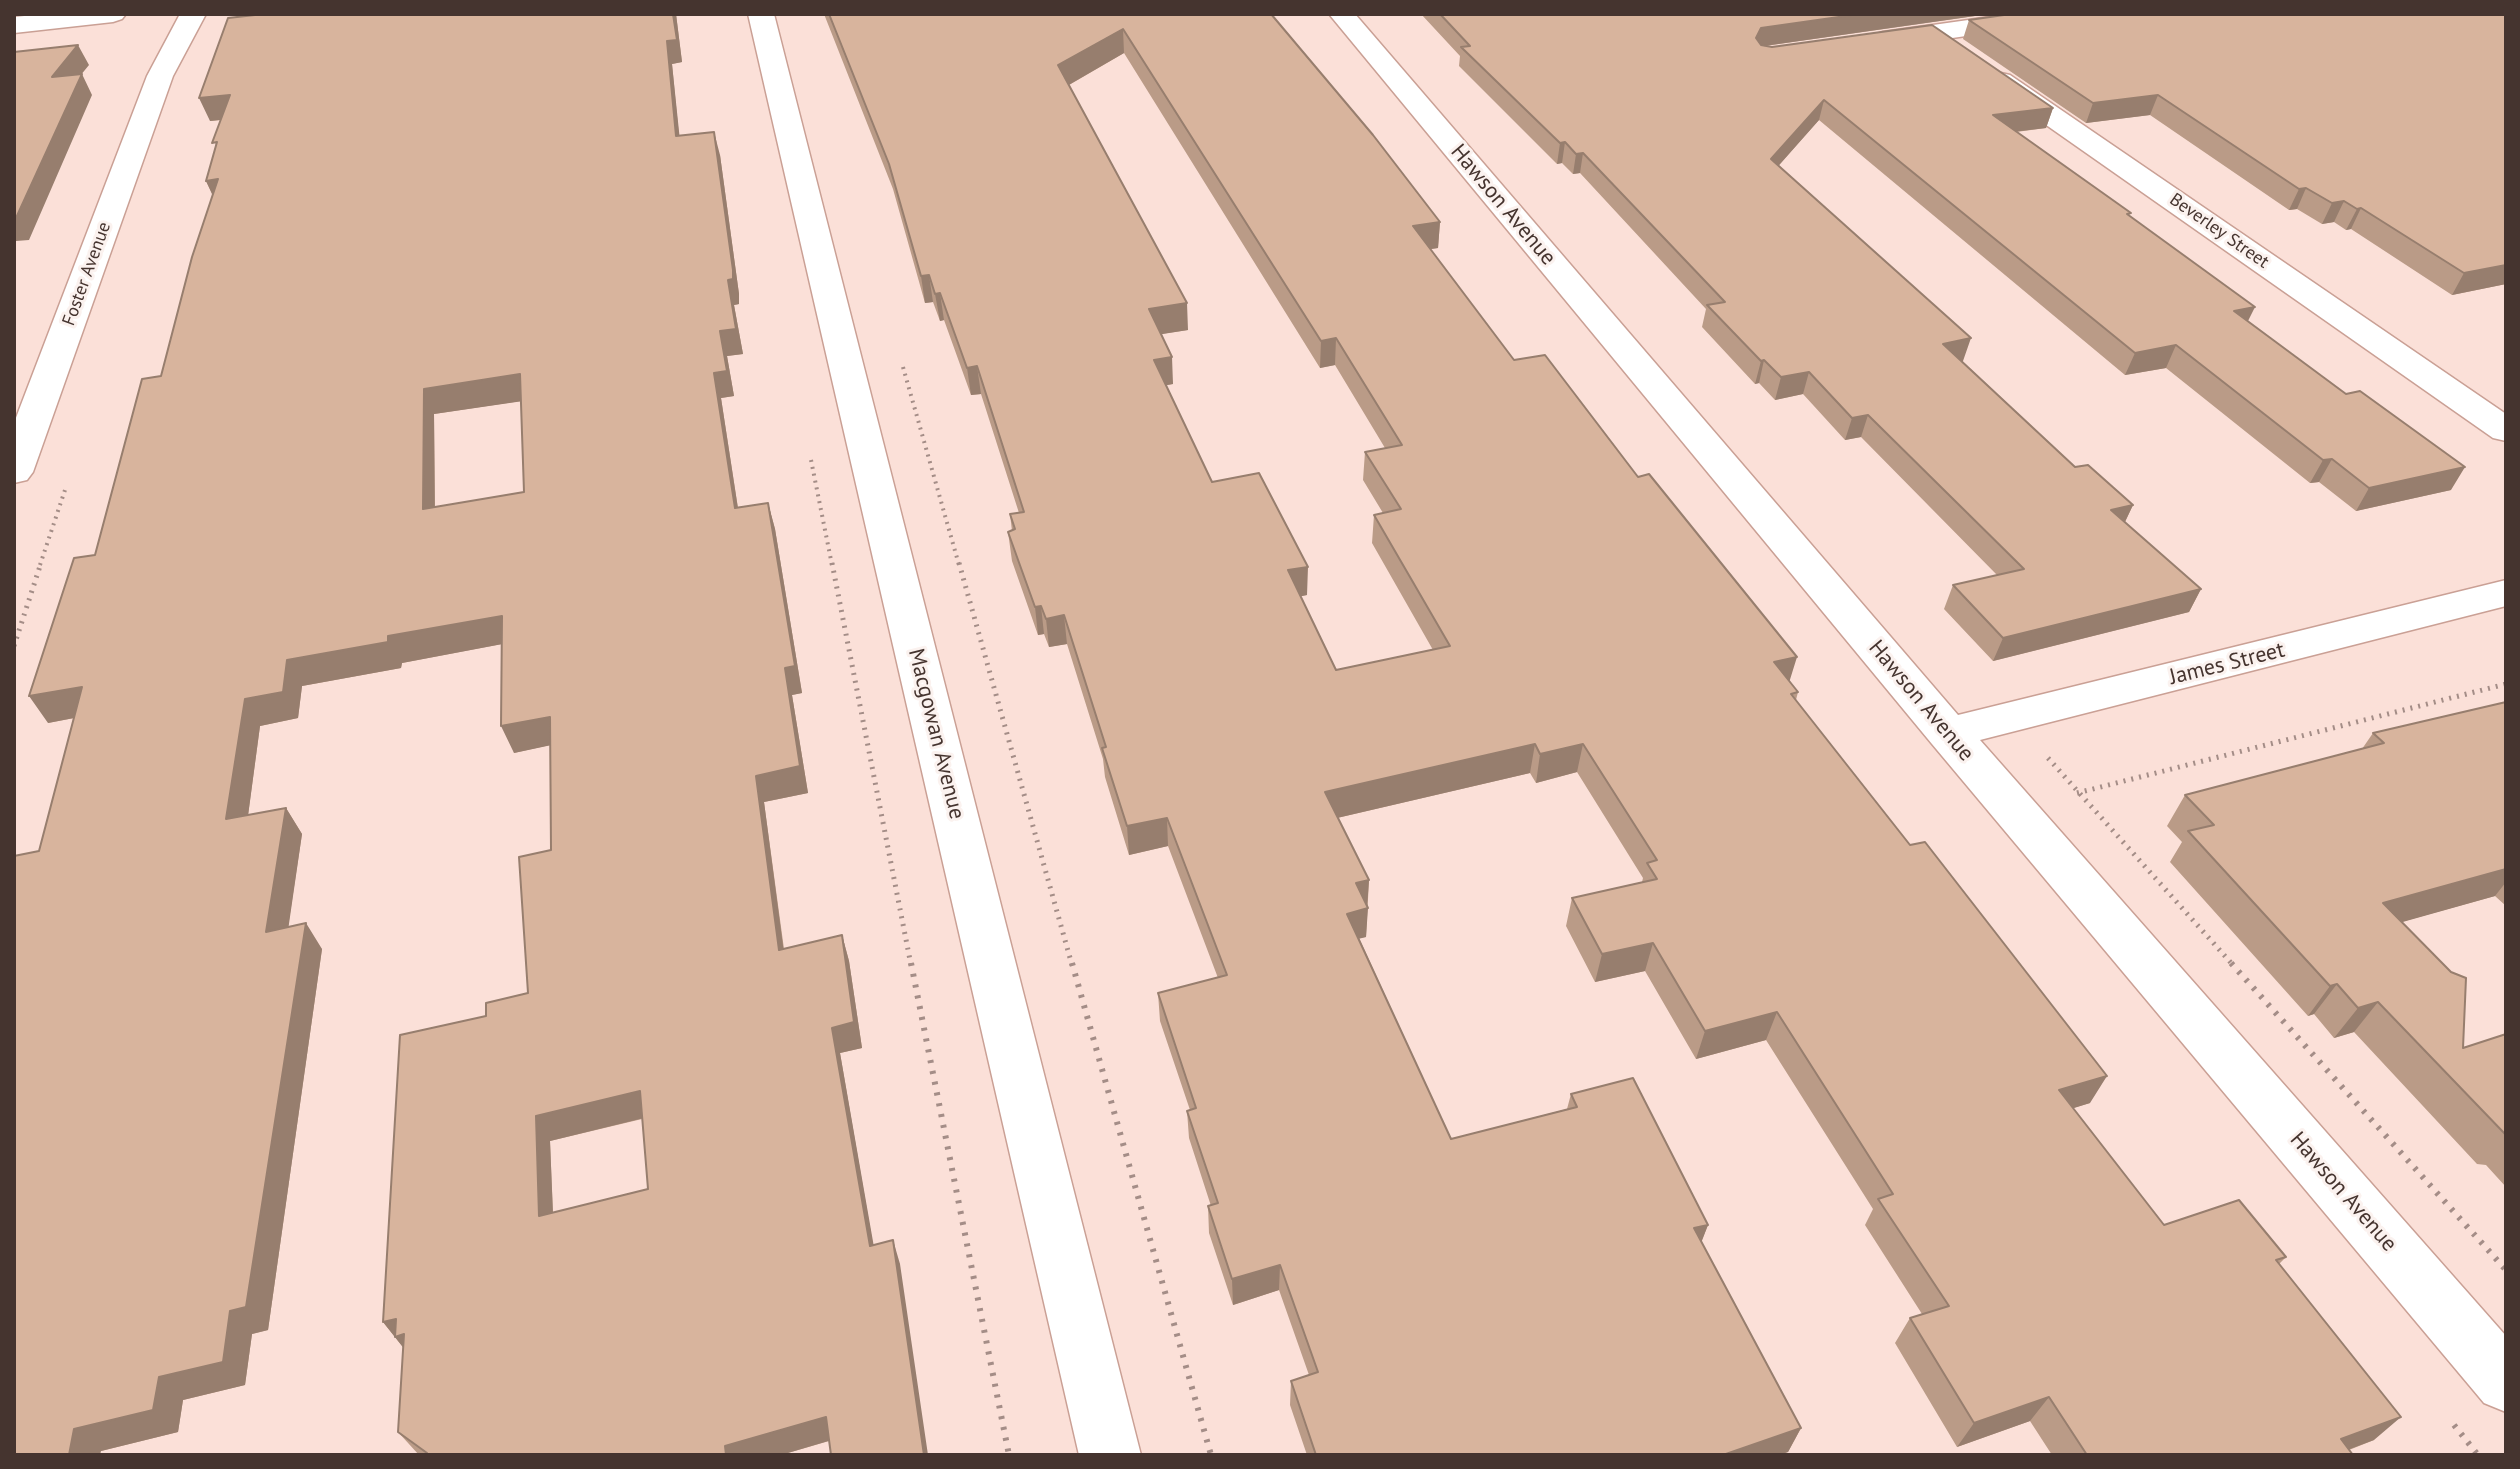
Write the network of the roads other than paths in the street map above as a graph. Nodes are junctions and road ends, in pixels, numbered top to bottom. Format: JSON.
{"nodes":[{"id":1,"x":113,"y":14,"type":"edge"},
{"id":2,"x":167,"y":14,"type":"edge"},
{"id":3,"x":193,"y":14,"type":"edge"},
{"id":4,"x":761,"y":14,"type":"edge"},
{"id":5,"x":1342,"y":14,"type":"edge"},
{"id":6,"x":2063,"y":14,"type":"edge"},
{"id":7,"x":14,"y":25,"type":"edge"},
{"id":8,"x":1932,"y":33,"type":"junction"},
{"id":9,"x":1855,"y":44,"type":"edge"},
{"id":10,"x":160,"y":76,"type":"junction"},
{"id":11,"x":2506,"y":430,"type":"edge"},
{"id":12,"x":14,"y":472,"type":"edge"},
{"id":13,"x":2496,"y":606,"type":"edge"},
{"id":14,"x":1948,"y":733,"type":"junction"},
{"id":15,"x":2506,"y":1382,"type":"edge"},
{"id":16,"x":1110,"y":1455,"type":"edge"}],
"edges":[{"from":1,"to":7,"type":"street"},
{"from":2,"to":10,"type":"street","name":"Foster Avenue"},
{"from":3,"to":10,"type":"street","name":"Foster Avenue"},
{"from":4,"to":16,"type":"street","name":"Macgowan Avenue"},
{"from":5,"to":14,"type":"street","name":"Hawson Avenue"},
{"from":6,"to":8,"type":"street"},
{"from":8,"to":9,"type":"street"},
{"from":8,"to":11,"type":"street","name":"Beverley Street"},
{"from":10,"to":12,"type":"street","name":"Foster Avenue"},
{"from":13,"to":14,"type":"street","name":"James Street"},
{"from":14,"to":15,"type":"street","name":"Hawson Avenue"}]}
